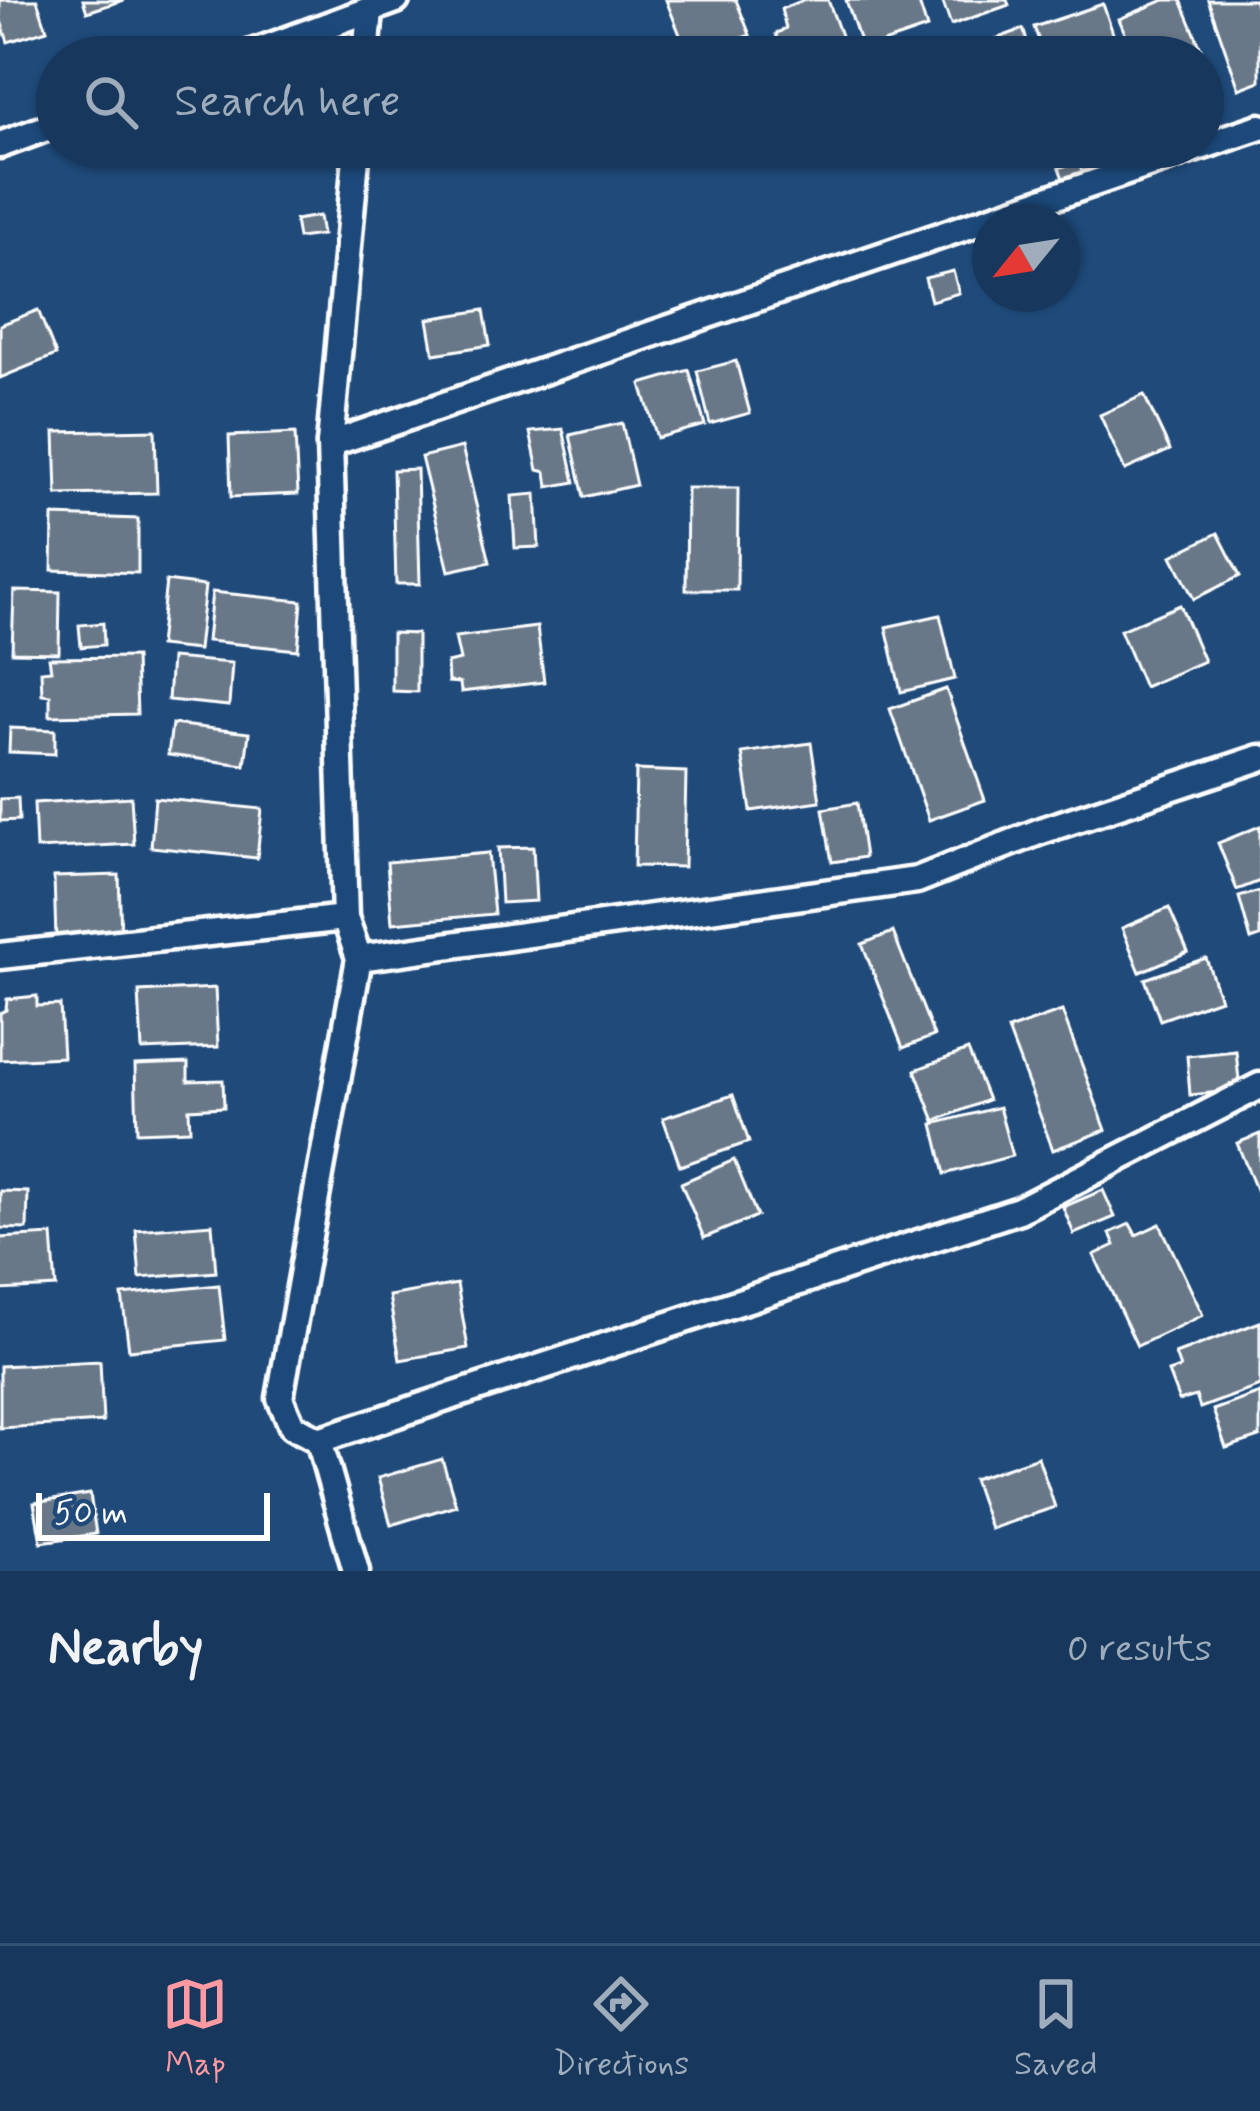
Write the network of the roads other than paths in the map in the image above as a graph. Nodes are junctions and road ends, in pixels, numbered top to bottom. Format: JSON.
{"nodes":[{"id":1,"x":396,"y":0,"type":"edge"},
{"id":2,"x":370,"y":10,"type":"junction"},
{"id":3,"x":299,"y":36,"type":"edge"},
{"id":4,"x":368,"y":36,"type":"edge"},
{"id":5,"x":1260,"y":127,"type":"edge"},
{"id":6,"x":36,"y":132,"type":"edge"},
{"id":7,"x":1224,"y":139,"type":"edge"},
{"id":8,"x":0,"y":145,"type":"edge"},
{"id":9,"x":355,"y":168,"type":"edge"},
{"id":10,"x":1140,"y":168,"type":"edge"},
{"id":11,"x":330,"y":444,"type":"junction"},
{"id":12,"x":1260,"y":758,"type":"edge"},
{"id":13,"x":345,"y":918,"type":"junction"},
{"id":14,"x":0,"y":956,"type":"edge"},
{"id":15,"x":359,"y":958,"type":"junction"},
{"id":16,"x":1260,"y":1086,"type":"edge"},
{"id":17,"x":319,"y":1440,"type":"junction"},
{"id":18,"x":356,"y":1571,"type":"edge"}],
"edges":[{"from":1,"to":2,"type":"street"},
{"from":2,"to":3,"type":"street"},
{"from":2,"to":4,"type":"street"},
{"from":5,"to":7,"type":"street"},
{"from":6,"to":8,"type":"street"},
{"from":9,"to":11,"type":"street"},
{"from":10,"to":11,"type":"street"},
{"from":11,"to":13,"type":"street"},
{"from":12,"to":15,"type":"street"},
{"from":13,"to":14,"type":"street"},
{"from":13,"to":15,"type":"street"},
{"from":15,"to":17,"type":"street"},
{"from":16,"to":17,"type":"street"},
{"from":17,"to":18,"type":"street"}]}
